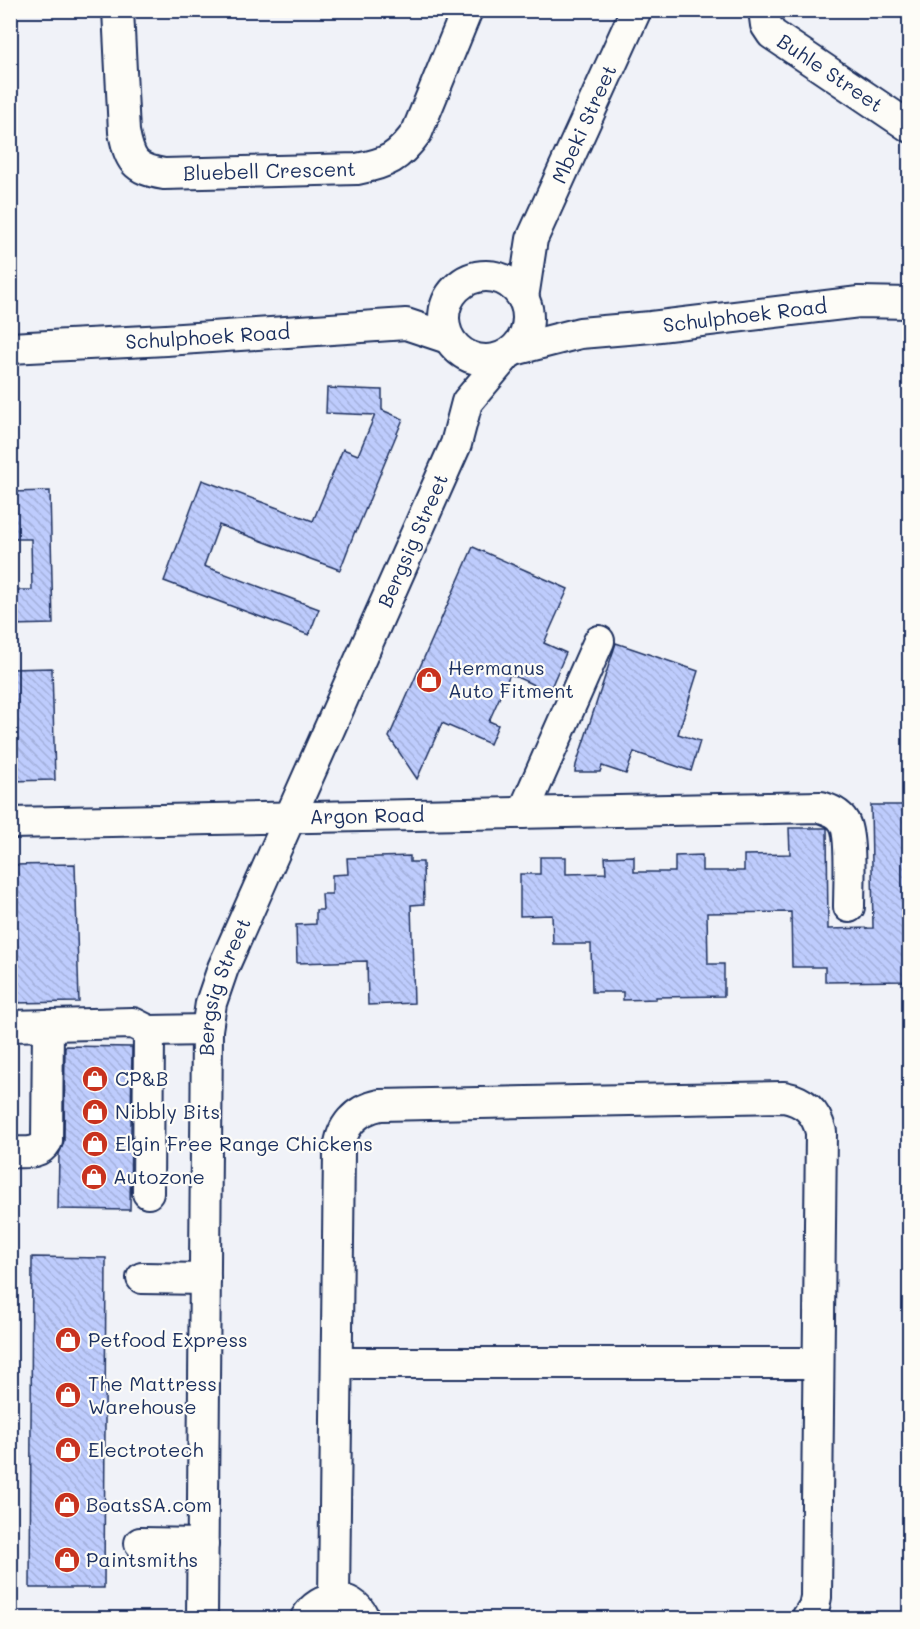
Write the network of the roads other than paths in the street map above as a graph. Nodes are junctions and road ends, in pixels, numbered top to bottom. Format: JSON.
{"nodes":[{"id":1,"x":118,"y":10,"type":"edge"},
{"id":2,"x":636,"y":10,"type":"edge"},
{"id":3,"x":764,"y":10,"type":"edge"},
{"id":4,"x":458,"y":14,"type":"edge"},
{"id":5,"x":909,"y":127,"type":"edge"},
{"id":6,"x":532,"y":239,"type":"junction"},
{"id":7,"x":485,"y":276,"type":"junction"},
{"id":8,"x":447,"y":301,"type":"junction"},
{"id":9,"x":525,"y":302,"type":"junction"},
{"id":10,"x":909,"y":303,"type":"edge"},
{"id":11,"x":406,"y":324,"type":"junction"},
{"id":12,"x":580,"y":333,"type":"junction"},
{"id":13,"x":452,"y":343,"type":"junction"},
{"id":14,"x":10,"y":348,"type":"edge"},
{"id":15,"x":509,"y":354,"type":"junction"},
{"id":16,"x":467,"y":402,"type":"junction"},
{"id":17,"x":599,"y":641,"type":"dead end"},
{"id":18,"x":523,"y":813,"type":"junction"},
{"id":19,"x":289,"y":818,"type":"junction"},
{"id":20,"x":10,"y":823,"type":"edge"},
{"id":21,"x":849,"y":907,"type":"dead end"},
{"id":22,"x":48,"y":1025,"type":"junction"},
{"id":23,"x":10,"y":1026,"type":"edge"},
{"id":24,"x":207,"y":1030,"type":"junction"},
{"id":25,"x":149,"y":1031,"type":"junction"},
{"id":26,"x":10,"y":1152,"type":"edge"},
{"id":27,"x":148,"y":1193,"type":"dead end"},
{"id":28,"x":142,"y":1278,"type":"dead end"},
{"id":29,"x":205,"y":1279,"type":"junction"},
{"id":30,"x":818,"y":1362,"type":"junction"},
{"id":31,"x":337,"y":1363,"type":"junction"},
{"id":32,"x":140,"y":1543,"type":"dead end"},
{"id":33,"x":202,"y":1544,"type":"junction"},
{"id":34,"x":334,"y":1599,"type":"junction"},
{"id":35,"x":202,"y":1618,"type":"edge"},
{"id":36,"x":306,"y":1618,"type":"edge"},
{"id":37,"x":364,"y":1618,"type":"edge"},
{"id":38,"x":807,"y":1618,"type":"edge"}],
"edges":[{"from":1,"to":4,"type":"street","name":"Bluebell Crescent"},
{"from":2,"to":6,"type":"street","name":"Mbeki Street"},
{"from":3,"to":5,"type":"street","name":"Buhle Street"},
{"from":6,"to":7,"type":"street","name":"Mbeki Street"},
{"from":6,"to":9,"type":"street","name":"Mbeki Street"},
{"from":7,"to":8,"type":"street"},
{"from":7,"to":9,"type":"street"},
{"from":8,"to":11,"type":"street","name":"Schulphoek Road"},
{"from":8,"to":13,"type":"street"},
{"from":9,"to":12,"type":"street"},
{"from":9,"to":15,"type":"street"},
{"from":10,"to":12,"type":"street","name":"Schulphoek Road"},
{"from":11,"to":13,"type":"street","name":"Schulphoek Road"},
{"from":11,"to":14,"type":"street","name":"Schulphoek Road"},
{"from":12,"to":15,"type":"street","name":"Schulphoek Road"},
{"from":13,"to":15,"type":"street"},
{"from":13,"to":16,"type":"street","name":"Bergsig Street"},
{"from":15,"to":16,"type":"street","name":"Bergsig Street"},
{"from":16,"to":19,"type":"street","name":"Bergsig Street"},
{"from":17,"to":18,"type":"street"},
{"from":18,"to":19,"type":"street","name":"Argon Road"},
{"from":18,"to":21,"type":"street","name":"Argon Road"},
{"from":19,"to":20,"type":"street","name":"Argon Road"},
{"from":19,"to":24,"type":"street","name":"Bergsig Street"},
{"from":22,"to":23,"type":"street"},
{"from":22,"to":25,"type":"street"},
{"from":22,"to":26,"type":"street"},
{"from":24,"to":25,"type":"street"},
{"from":24,"to":29,"type":"street","name":"Bergsig Street"},
{"from":25,"to":27,"type":"street"},
{"from":28,"to":29,"type":"street"},
{"from":29,"to":33,"type":"street","name":"Bergsig Street"},
{"from":30,"to":31,"type":"street"},
{"from":30,"to":31,"type":"street"},
{"from":30,"to":38,"type":"street"},
{"from":31,"to":34,"type":"street"},
{"from":32,"to":33,"type":"street"},
{"from":33,"to":35,"type":"street","name":"Bergsig Street"},
{"from":34,"to":36,"type":"street"},
{"from":34,"to":37,"type":"street"}]}
